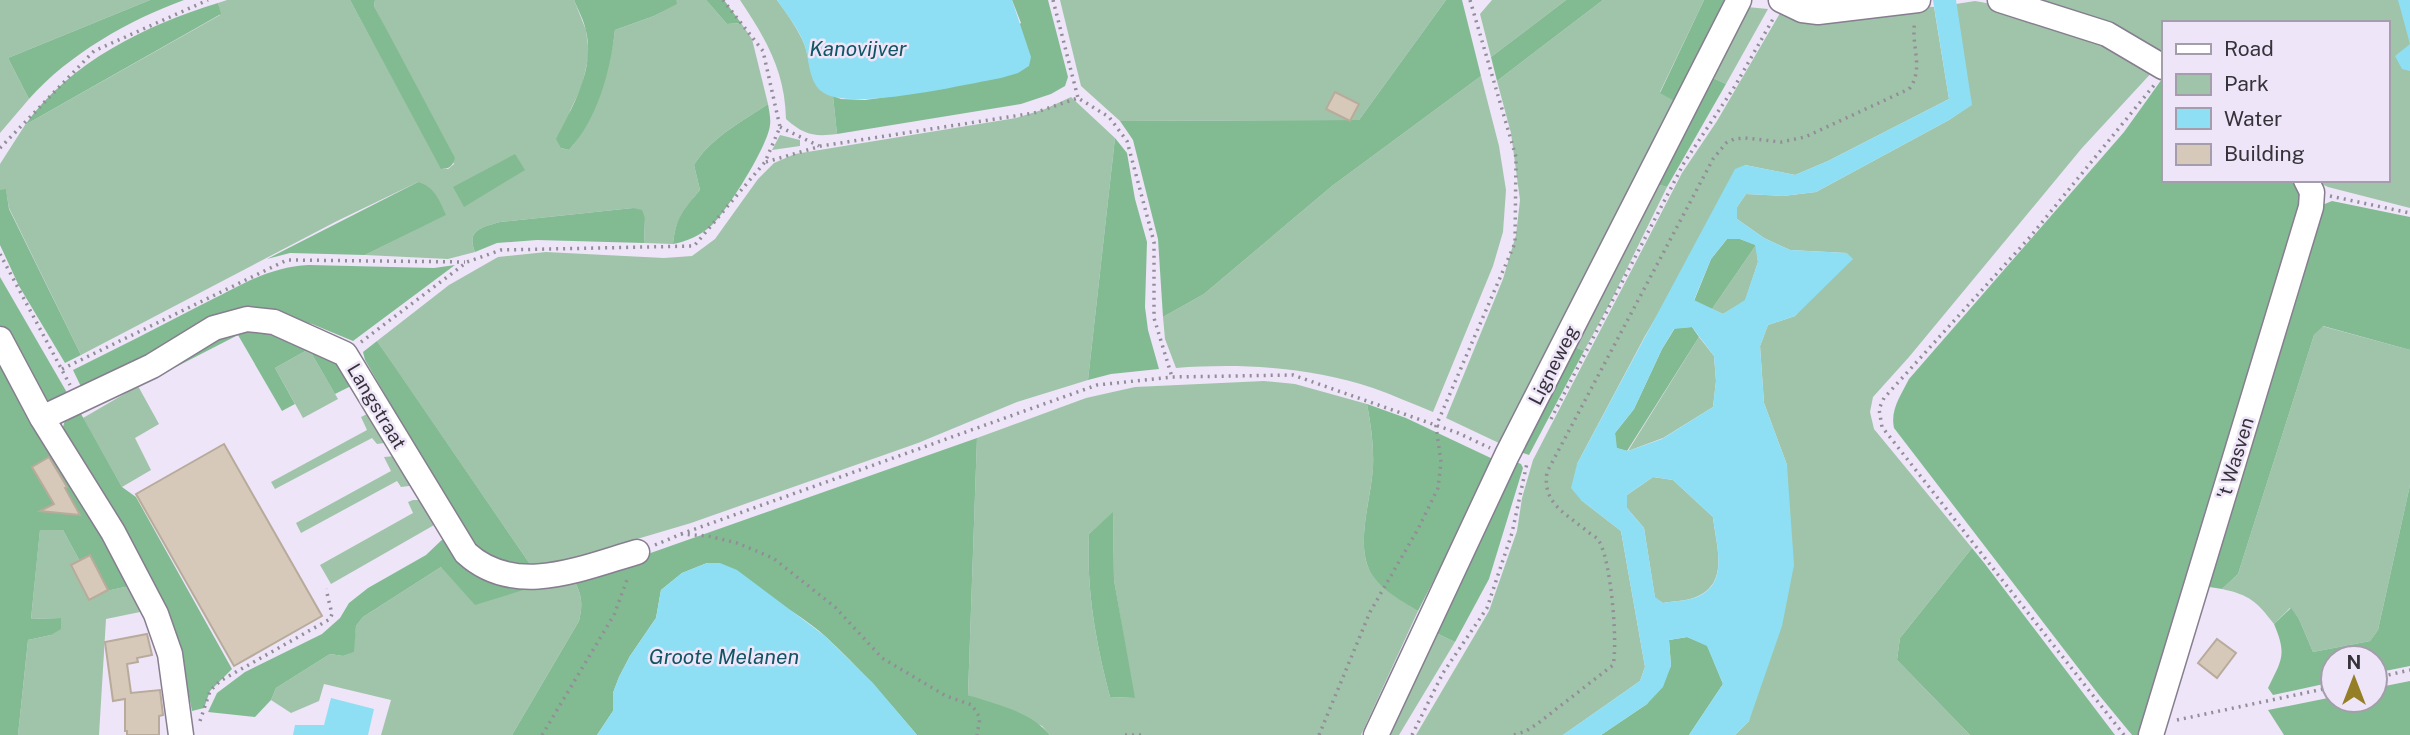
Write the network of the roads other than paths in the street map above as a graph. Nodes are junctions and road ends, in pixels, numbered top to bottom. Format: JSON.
{"nodes":[{"id":1,"x":1739,"y":0,"type":"edge"},
{"id":2,"x":1782,"y":0,"type":"edge"},
{"id":3,"x":1918,"y":0,"type":"edge"},
{"id":4,"x":2000,"y":0,"type":"edge"},
{"id":5,"x":2159,"y":76,"type":"edge"},
{"id":6,"x":2309,"y":186,"type":"edge"},
{"id":7,"x":0,"y":339,"type":"edge"},
{"id":8,"x":43,"y":418,"type":"junction"},
{"id":9,"x":638,"y":552,"type":"road end"},
{"id":10,"x":2153,"y":730,"type":"edge"},
{"id":11,"x":181,"y":735,"type":"edge"},
{"id":12,"x":1376,"y":735,"type":"edge"}],
"edges":[{"from":1,"to":12,"type":"street","name":"Ligneweg"},
{"from":2,"to":3,"type":"street"},
{"from":4,"to":5,"type":"street"},
{"from":6,"to":10,"type":"street","name":"'t Wasven"},
{"from":7,"to":8,"type":"street"},
{"from":8,"to":9,"type":"street","name":"Langstraat"},
{"from":8,"to":11,"type":"street"}]}
